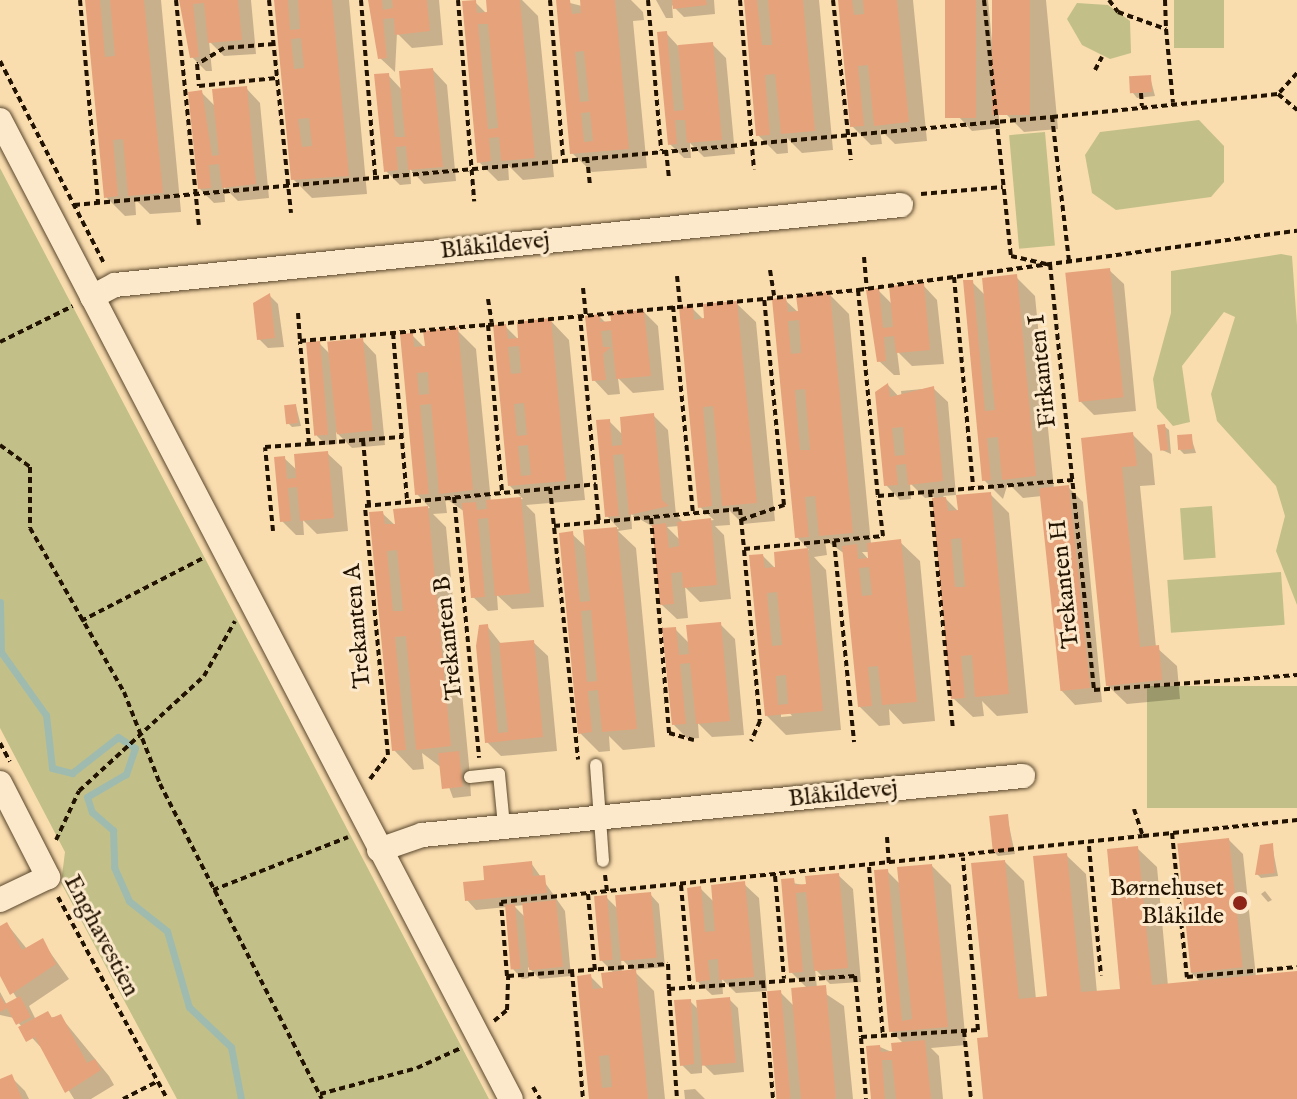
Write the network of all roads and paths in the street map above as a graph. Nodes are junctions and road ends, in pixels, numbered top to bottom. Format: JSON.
{"nodes":[{"id":1,"x":80,"y":0,"type":"edge"},
{"id":2,"x":176,"y":0,"type":"edge"},
{"id":3,"x":269,"y":0,"type":"edge"},
{"id":4,"x":361,"y":0,"type":"edge"},
{"id":5,"x":458,"y":0,"type":"edge"},
{"id":6,"x":550,"y":0,"type":"edge"},
{"id":7,"x":648,"y":0,"type":"edge"},
{"id":8,"x":740,"y":0,"type":"edge"},
{"id":9,"x":833,"y":0,"type":"edge"},
{"id":10,"x":984,"y":0,"type":"edge"},
{"id":11,"x":1109,"y":0,"type":"edge"},
{"id":12,"x":1165,"y":0,"type":"edge"},
{"id":13,"x":1166,"y":29,"type":"junction"},
{"id":14,"x":274,"y":44,"type":"junction"},
{"id":15,"x":1102,"y":57,"type":"dead end"},
{"id":16,"x":1095,"y":70,"type":"dead end"},
{"id":17,"x":1297,"y":73,"type":"edge"},
{"id":18,"x":277,"y":78,"type":"junction"},
{"id":19,"x":1141,"y":93,"type":"dead end"},
{"id":20,"x":1278,"y":94,"type":"junction"},
{"id":21,"x":1173,"y":103,"type":"junction"},
{"id":22,"x":1142,"y":106,"type":"junction"},
{"id":23,"x":1297,"y":110,"type":"edge"},
{"id":24,"x":996,"y":116,"type":"junction"},
{"id":25,"x":1052,"y":117,"type":"junction"},
{"id":26,"x":0,"y":120,"type":"edge"},
{"id":27,"x":848,"y":130,"type":"junction"},
{"id":28,"x":751,"y":142,"type":"junction"},
{"id":29,"x":663,"y":150,"type":"junction"},
{"id":30,"x":587,"y":157,"type":"junction"},
{"id":31,"x":563,"y":159,"type":"junction"},
{"id":32,"x":851,"y":160,"type":"dead end"},
{"id":33,"x":470,"y":167,"type":"junction"},
{"id":34,"x":754,"y":169,"type":"dead end"},
{"id":35,"x":375,"y":175,"type":"junction"},
{"id":36,"x":669,"y":180,"type":"dead end"},
{"id":37,"x":288,"y":185,"type":"junction"},
{"id":38,"x":590,"y":187,"type":"dead end"},
{"id":39,"x":1003,"y":187,"type":"junction"},
{"id":40,"x":196,"y":195,"type":"junction"},
{"id":41,"x":474,"y":201,"type":"dead end"},
{"id":42,"x":98,"y":203,"type":"junction"},
{"id":43,"x":74,"y":205,"type":"dead end"},
{"id":44,"x":901,"y":205,"type":"joint"},
{"id":45,"x":291,"y":213,"type":"dead end"},
{"id":46,"x":199,"y":225,"type":"dead end"},
{"id":47,"x":1297,"y":231,"type":"edge"},
{"id":48,"x":864,"y":257,"type":"dead end"},
{"id":49,"x":1069,"y":261,"type":"junction"},
{"id":50,"x":1050,"y":264,"type":"junction"},
{"id":51,"x":770,"y":270,"type":"dead end"},
{"id":52,"x":677,"y":276,"type":"dead end"},
{"id":53,"x":954,"y":277,"type":"junction"},
{"id":54,"x":583,"y":288,"type":"dead end"},
{"id":55,"x":867,"y":289,"type":"junction"},
{"id":56,"x":858,"y":290,"type":"junction"},
{"id":57,"x":774,"y":296,"type":"junction"},
{"id":58,"x":92,"y":297,"type":"junction"},
{"id":59,"x":764,"y":297,"type":"junction"},
{"id":60,"x":488,"y":299,"type":"dead end"},
{"id":61,"x":673,"y":306,"type":"junction"},
{"id":62,"x":680,"y":306,"type":"junction"},
{"id":63,"x":298,"y":313,"type":"dead end"},
{"id":64,"x":583,"y":315,"type":"junction"},
{"id":65,"x":490,"y":324,"type":"junction"},
{"id":66,"x":393,"y":333,"type":"junction"},
{"id":67,"x":300,"y":341,"type":"junction"},
{"id":68,"x":0,"y":342,"type":"edge"},
{"id":69,"x":401,"y":437,"type":"junction"},
{"id":70,"x":363,"y":440,"type":"junction"},
{"id":71,"x":309,"y":444,"type":"junction"},
{"id":72,"x":0,"y":445,"type":"edge"},
{"id":73,"x":1073,"y":477,"type":"junction"},
{"id":74,"x":596,"y":484,"type":"junction"},
{"id":75,"x":973,"y":487,"type":"junction"},
{"id":76,"x":550,"y":488,"type":"junction"},
{"id":77,"x":930,"y":491,"type":"junction"},
{"id":78,"x":502,"y":492,"type":"junction"},
{"id":79,"x":878,"y":496,"type":"junction"},
{"id":80,"x":454,"y":497,"type":"junction"},
{"id":81,"x":407,"y":501,"type":"junction"},
{"id":82,"x":369,"y":505,"type":"junction"},
{"id":83,"x":693,"y":513,"type":"junction"},
{"id":84,"x":651,"y":518,"type":"junction"},
{"id":85,"x":741,"y":520,"type":"junction"},
{"id":86,"x":599,"y":522,"type":"junction"},
{"id":87,"x":554,"y":526,"type":"junction"},
{"id":88,"x":273,"y":531,"type":"dead end"},
{"id":89,"x":834,"y":541,"type":"junction"},
{"id":90,"x":221,"y":545,"type":"junction"},
{"id":91,"x":744,"y":549,"type":"junction"},
{"id":92,"x":249,"y":598,"type":"junction"},
{"id":93,"x":81,"y":621,"type":"junction"},
{"id":94,"x":1297,"y":675,"type":"edge"},
{"id":95,"x":953,"y":730,"type":"dead end"},
{"id":96,"x":142,"y":737,"type":"junction"},
{"id":97,"x":694,"y":740,"type":"dead end"},
{"id":98,"x":751,"y":741,"type":"dead end"},
{"id":99,"x":854,"y":742,"type":"dead end"},
{"id":100,"x":0,"y":743,"type":"edge"},
{"id":101,"x":596,"y":765,"type":"dead end"},
{"id":102,"x":579,"y":767,"type":"dead end"},
{"id":103,"x":7,"y":776,"type":"edge"},
{"id":104,"x":1023,"y":776,"type":"dead end"},
{"id":105,"x":476,"y":777,"type":"joint"},
{"id":106,"x":370,"y":779,"type":"dead end"},
{"id":107,"x":1134,"y":809,"type":"dead end"},
{"id":108,"x":599,"y":816,"type":"junction"},
{"id":109,"x":1297,"y":820,"type":"edge"},
{"id":110,"x":504,"y":826,"type":"junction"},
{"id":111,"x":47,"y":833,"type":"dead end"},
{"id":112,"x":1172,"y":833,"type":"junction"},
{"id":113,"x":1143,"y":836,"type":"junction"},
{"id":114,"x":887,"y":837,"type":"dead end"},
{"id":115,"x":374,"y":841,"type":"junction"},
{"id":116,"x":1089,"y":846,"type":"junction"},
{"id":117,"x":963,"y":858,"type":"junction"},
{"id":118,"x":603,"y":861,"type":"dead end"},
{"id":119,"x":889,"y":865,"type":"junction"},
{"id":120,"x":869,"y":867,"type":"junction"},
{"id":121,"x":775,"y":876,"type":"junction"},
{"id":122,"x":48,"y":877,"type":"junction"},
{"id":123,"x":681,"y":885,"type":"junction"},
{"id":124,"x":213,"y":890,"type":"junction"},
{"id":125,"x":588,"y":894,"type":"junction"},
{"id":126,"x":0,"y":900,"type":"edge"},
{"id":127,"x":1297,"y":967,"type":"edge"},
{"id":128,"x":572,"y":971,"type":"junction"},
{"id":129,"x":595,"y":971,"type":"junction"},
{"id":130,"x":1101,"y":975,"type":"dead end"},
{"id":131,"x":508,"y":976,"type":"junction"},
{"id":132,"x":784,"y":979,"type":"junction"},
{"id":133,"x":763,"y":982,"type":"junction"},
{"id":134,"x":690,"y":988,"type":"junction"},
{"id":135,"x":669,"y":989,"type":"junction"},
{"id":136,"x":964,"y":1031,"type":"junction"},
{"id":137,"x":883,"y":1036,"type":"junction"},
{"id":138,"x":861,"y":1037,"type":"junction"},
{"id":139,"x":479,"y":1039,"type":"junction"},
{"id":140,"x":158,"y":1081,"type":"junction"},
{"id":141,"x":321,"y":1097,"type":"edge"},
{"id":142,"x":123,"y":1099,"type":"edge"},
{"id":143,"x":167,"y":1099,"type":"edge"},
{"id":144,"x":511,"y":1099,"type":"edge"},
{"id":145,"x":583,"y":1099,"type":"edge"},
{"id":146,"x":677,"y":1099,"type":"edge"},
{"id":147,"x":773,"y":1099,"type":"edge"},
{"id":148,"x":866,"y":1099,"type":"edge"},
{"id":149,"x":971,"y":1099,"type":"edge"}],
"edges":[{"from":1,"to":42,"type":"path"},
{"from":2,"to":40,"type":"path"},
{"from":3,"to":14,"type":"path"},
{"from":4,"to":35,"type":"path"},
{"from":5,"to":33,"type":"path"},
{"from":6,"to":31,"type":"path"},
{"from":7,"to":29,"type":"path"},
{"from":8,"to":28,"type":"path"},
{"from":9,"to":27,"type":"path"},
{"from":10,"to":24,"type":"path"},
{"from":11,"to":13,"type":"path"},
{"from":12,"to":13,"type":"path"},
{"from":13,"to":21,"type":"path"},
{"from":14,"to":18,"type":"path"},
{"from":14,"to":18,"type":"path"},
{"from":15,"to":16,"type":"path"},
{"from":17,"to":20,"type":"path"},
{"from":18,"to":37,"type":"path"},
{"from":19,"to":22,"type":"path"},
{"from":20,"to":21,"type":"path"},
{"from":20,"to":23,"type":"path"},
{"from":21,"to":22,"type":"path"},
{"from":22,"to":25,"type":"path"},
{"from":24,"to":25,"type":"path"},
{"from":24,"to":27,"type":"path"},
{"from":24,"to":39,"type":"path"},
{"from":25,"to":49,"type":"path"},
{"from":26,"to":58,"type":"street"},
{"from":27,"to":28,"type":"path"},
{"from":27,"to":32,"type":"path"},
{"from":28,"to":29,"type":"path"},
{"from":28,"to":34,"type":"path"},
{"from":29,"to":30,"type":"path"},
{"from":29,"to":36,"type":"path"},
{"from":30,"to":31,"type":"path"},
{"from":30,"to":38,"type":"path"},
{"from":31,"to":33,"type":"path"},
{"from":33,"to":35,"type":"path"},
{"from":33,"to":41,"type":"path"},
{"from":35,"to":37,"type":"path"},
{"from":37,"to":40,"type":"path"},
{"from":37,"to":45,"type":"path"},
{"from":39,"to":44,"type":"path"},
{"from":39,"to":50,"type":"path"},
{"from":40,"to":42,"type":"path"},
{"from":40,"to":46,"type":"path"},
{"from":42,"to":43,"type":"path"},
{"from":44,"to":58,"type":"street","name":"Blåkildevej"},
{"from":47,"to":49,"type":"path"},
{"from":48,"to":55,"type":"path"},
{"from":49,"to":50,"type":"path"},
{"from":50,"to":53,"type":"path"},
{"from":50,"to":73,"type":"path","name":"Firkanten I"},
{"from":51,"to":57,"type":"path"},
{"from":52,"to":62,"type":"path"},
{"from":53,"to":55,"type":"path"},
{"from":53,"to":75,"type":"path"},
{"from":54,"to":64,"type":"path"},
{"from":55,"to":56,"type":"path"},
{"from":56,"to":57,"type":"path"},
{"from":56,"to":79,"type":"path"},
{"from":57,"to":59,"type":"path"},
{"from":58,"to":68,"type":"path"},
{"from":58,"to":90,"type":"street"},
{"from":59,"to":62,"type":"path"},
{"from":59,"to":85,"type":"path"},
{"from":60,"to":65,"type":"path"},
{"from":61,"to":62,"type":"path"},
{"from":61,"to":64,"type":"path"},
{"from":61,"to":83,"type":"path"},
{"from":63,"to":67,"type":"path"},
{"from":64,"to":65,"type":"path"},
{"from":64,"to":74,"type":"path"},
{"from":65,"to":66,"type":"path"},
{"from":65,"to":78,"type":"path"},
{"from":66,"to":67,"type":"path"},
{"from":66,"to":69,"type":"path"},
{"from":67,"to":71,"type":"path"},
{"from":69,"to":70,"type":"path"},
{"from":69,"to":81,"type":"path"},
{"from":70,"to":71,"type":"path"},
{"from":70,"to":82,"type":"path","name":"Trekanten A"},
{"from":71,"to":88,"type":"path"},
{"from":72,"to":93,"type":"path"},
{"from":73,"to":75,"type":"path"},
{"from":73,"to":94,"type":"path","name":"Trekanten H"},
{"from":74,"to":76,"type":"path"},
{"from":74,"to":86,"type":"path"},
{"from":75,"to":77,"type":"path"},
{"from":76,"to":78,"type":"path"},
{"from":76,"to":87,"type":"path"},
{"from":77,"to":79,"type":"path"},
{"from":77,"to":95,"type":"path"},
{"from":78,"to":80,"type":"path"},
{"from":79,"to":89,"type":"path"},
{"from":80,"to":81,"type":"path"},
{"from":80,"to":105,"type":"path","name":"Trekanten B"},
{"from":81,"to":82,"type":"path"},
{"from":82,"to":106,"type":"path","name":"Trekanten A"},
{"from":83,"to":84,"type":"path"},
{"from":83,"to":85,"type":"path"},
{"from":84,"to":86,"type":"path"},
{"from":84,"to":97,"type":"path"},
{"from":85,"to":91,"type":"path"},
{"from":86,"to":87,"type":"path"},
{"from":87,"to":102,"type":"path"},
{"from":89,"to":91,"type":"path"},
{"from":89,"to":99,"type":"path"},
{"from":90,"to":92,"type":"street"},
{"from":90,"to":93,"type":"path"},
{"from":91,"to":98,"type":"path"},
{"from":92,"to":96,"type":"path"},
{"from":92,"to":115,"type":"street"},
{"from":93,"to":96,"type":"path"},
{"from":96,"to":111,"type":"path","name":"Enghavestien"},
{"from":96,"to":124,"type":"path"},
{"from":100,"to":103,"type":"path"},
{"from":101,"to":108,"type":"lane"},
{"from":103,"to":122,"type":"street"},
{"from":104,"to":108,"type":"street","name":"Blåkildevej"},
{"from":105,"to":110,"type":"lane"},
{"from":107,"to":113,"type":"path"},
{"from":108,"to":110,"type":"street","name":"Blåkildevej"},
{"from":108,"to":118,"type":"lane"},
{"from":109,"to":112,"type":"path"},
{"from":110,"to":115,"type":"street","name":"Blåkildevej"},
{"from":112,"to":113,"type":"path"},
{"from":112,"to":127,"type":"path"},
{"from":113,"to":116,"type":"path"},
{"from":114,"to":119,"type":"path"},
{"from":115,"to":124,"type":"path"},
{"from":115,"to":139,"type":"street"},
{"from":116,"to":117,"type":"path"},
{"from":116,"to":130,"type":"path"},
{"from":117,"to":119,"type":"path"},
{"from":117,"to":136,"type":"path"},
{"from":119,"to":120,"type":"path"},
{"from":120,"to":121,"type":"path"},
{"from":120,"to":137,"type":"path"},
{"from":121,"to":123,"type":"path"},
{"from":121,"to":132,"type":"path"},
{"from":122,"to":126,"type":"street"},
{"from":122,"to":140,"type":"path","name":"Enghavestien"},
{"from":123,"to":125,"type":"path"},
{"from":123,"to":134,"type":"path"},
{"from":124,"to":141,"type":"path"},
{"from":125,"to":129,"type":"path"},
{"from":125,"to":131,"type":"path"},
{"from":128,"to":129,"type":"path"},
{"from":128,"to":131,"type":"path"},
{"from":128,"to":145,"type":"path"},
{"from":129,"to":135,"type":"path"},
{"from":131,"to":139,"type":"path"},
{"from":132,"to":133,"type":"path"},
{"from":132,"to":138,"type":"path"},
{"from":133,"to":134,"type":"path"},
{"from":133,"to":147,"type":"path"},
{"from":134,"to":135,"type":"path"},
{"from":135,"to":146,"type":"path"},
{"from":136,"to":137,"type":"path"},
{"from":136,"to":149,"type":"path"},
{"from":137,"to":138,"type":"path"},
{"from":138,"to":148,"type":"path"},
{"from":139,"to":141,"type":"path"},
{"from":139,"to":144,"type":"street"},
{"from":140,"to":142,"type":"path"},
{"from":140,"to":143,"type":"path","name":"Enghavestien"}]}
